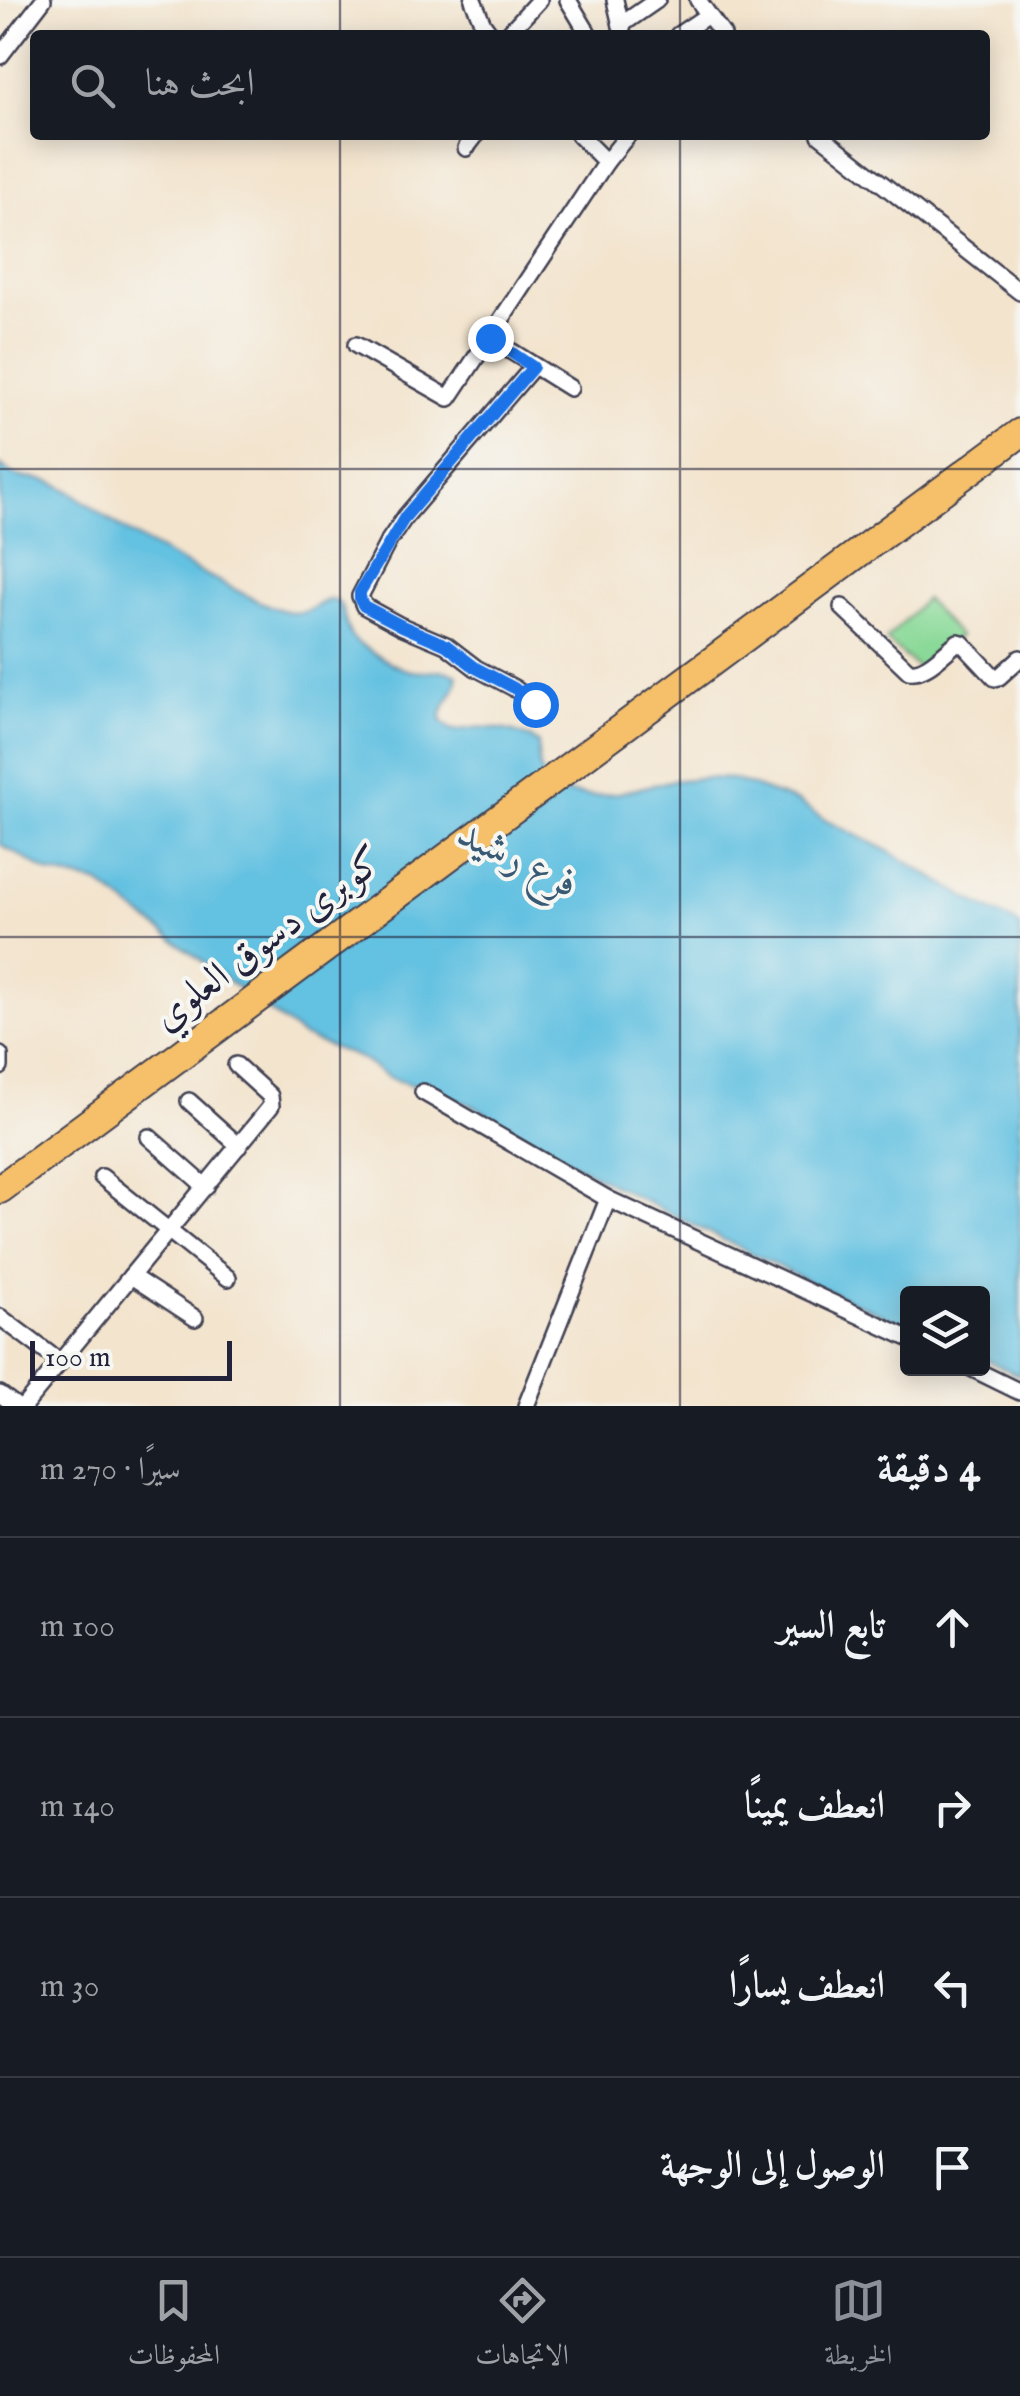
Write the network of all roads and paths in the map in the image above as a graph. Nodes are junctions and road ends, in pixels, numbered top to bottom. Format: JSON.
{"nodes":[{"id":1,"x":43,"y":0,"type":"edge"},
{"id":2,"x":474,"y":0,"type":"edge"},
{"id":3,"x":539,"y":0,"type":"edge"},
{"id":4,"x":568,"y":0,"type":"edge"},
{"id":5,"x":615,"y":0,"type":"edge"},
{"id":6,"x":657,"y":0,"type":"edge"},
{"id":7,"x":698,"y":0,"type":"edge"},
{"id":8,"x":708,"y":15,"type":"junction"},
{"id":9,"x":487,"y":30,"type":"edge"},
{"id":10,"x":511,"y":30,"type":"edge"},
{"id":11,"x":586,"y":30,"type":"edge"},
{"id":12,"x":622,"y":30,"type":"edge"},
{"id":13,"x":686,"y":30,"type":"edge"},
{"id":14,"x":719,"y":30,"type":"edge"},
{"id":15,"x":0,"y":56,"type":"edge"},
{"id":16,"x":584,"y":140,"type":"edge"},
{"id":17,"x":624,"y":140,"type":"edge"},
{"id":18,"x":826,"y":140,"type":"edge"},
{"id":19,"x":606,"y":162,"type":"junction"},
{"id":20,"x":1020,"y":292,"type":"edge"},
{"id":21,"x":490,"y":338,"type":"junction"},
{"id":22,"x":356,"y":346,"type":"dead end"},
{"id":23,"x":533,"y":367,"type":"junction"},
{"id":24,"x":570,"y":388,"type":"dead end"},
{"id":25,"x":1020,"y":433,"type":"edge"},
{"id":26,"x":1020,"y":454,"type":"edge"},
{"id":27,"x":842,"y":607,"type":"dead end"},
{"id":28,"x":1020,"y":658,"type":"edge"},
{"id":29,"x":535,"y":704,"type":"dead end"},
{"id":30,"x":216,"y":1053,"type":"junction"},
{"id":31,"x":0,"y":1055,"type":"edge"},
{"id":32,"x":0,"y":1068,"type":"edge"},
{"id":33,"x":423,"y":1092,"type":"dead end"},
{"id":34,"x":188,"y":1101,"type":"dead end"},
{"id":35,"x":149,"y":1137,"type":"dead end"},
{"id":36,"x":239,"y":1146,"type":"junction"},
{"id":37,"x":102,"y":1177,"type":"dead end"},
{"id":38,"x":206,"y":1186,"type":"junction"},
{"id":39,"x":0,"y":1189,"type":"edge"},
{"id":40,"x":608,"y":1199,"type":"junction"},
{"id":41,"x":0,"y":1207,"type":"edge"},
{"id":42,"x":169,"y":1230,"type":"junction"},
{"id":43,"x":131,"y":1276,"type":"junction"},
{"id":44,"x":228,"y":1278,"type":"dead end"},
{"id":45,"x":0,"y":1317,"type":"edge"},
{"id":46,"x":195,"y":1318,"type":"dead end"},
{"id":47,"x":900,"y":1334,"type":"edge"},
{"id":48,"x":60,"y":1362,"type":"junction"},
{"id":49,"x":987,"y":1376,"type":"edge"},
{"id":50,"x":1020,"y":1392,"type":"edge"},
{"id":51,"x":0,"y":1394,"type":"edge"},
{"id":52,"x":20,"y":1406,"type":"edge"},
{"id":53,"x":526,"y":1406,"type":"edge"}],
"edges":[{"from":1,"to":15,"type":"street"},
{"from":2,"to":9,"type":"street"},
{"from":3,"to":10,"type":"street"},
{"from":4,"to":11,"type":"street"},
{"from":5,"to":12,"type":"street"},
{"from":6,"to":12,"type":"street"},
{"from":7,"to":8,"type":"street"},
{"from":8,"to":13,"type":"street"},
{"from":8,"to":14,"type":"street"},
{"from":16,"to":19,"type":"street"},
{"from":17,"to":19,"type":"street"},
{"from":18,"to":20,"type":"street"},
{"from":19,"to":21,"type":"street"},
{"from":21,"to":22,"type":"street"},
{"from":21,"to":23,"type":"street"},
{"from":23,"to":24,"type":"street"},
{"from":23,"to":29,"type":"street"},
{"from":25,"to":30,"type":"highway","name":"كوبرى دسوق العلوي"},
{"from":26,"to":30,"type":"highway","name":"كوبرى دسوق العلوي"},
{"from":27,"to":28,"type":"street"},
{"from":30,"to":36,"type":"street"},
{"from":30,"to":39,"type":"highway","name":"كوبرى دسوق العلوي"},
{"from":30,"to":41,"type":"highway","name":"كوبرى دسوق العلوي"},
{"from":31,"to":32,"type":"street"},
{"from":33,"to":40,"type":"street"},
{"from":34,"to":36,"type":"street"},
{"from":35,"to":38,"type":"street"},
{"from":36,"to":38,"type":"street"},
{"from":37,"to":42,"type":"street"},
{"from":38,"to":42,"type":"street"},
{"from":40,"to":47,"type":"street"},
{"from":40,"to":53,"type":"street"},
{"from":42,"to":43,"type":"street"},
{"from":42,"to":44,"type":"street"},
{"from":43,"to":46,"type":"street"},
{"from":43,"to":48,"type":"street"},
{"from":45,"to":48,"type":"street"},
{"from":48,"to":52,"type":"street"},
{"from":49,"to":50,"type":"street"},
{"from":51,"to":52,"type":"street"}]}
